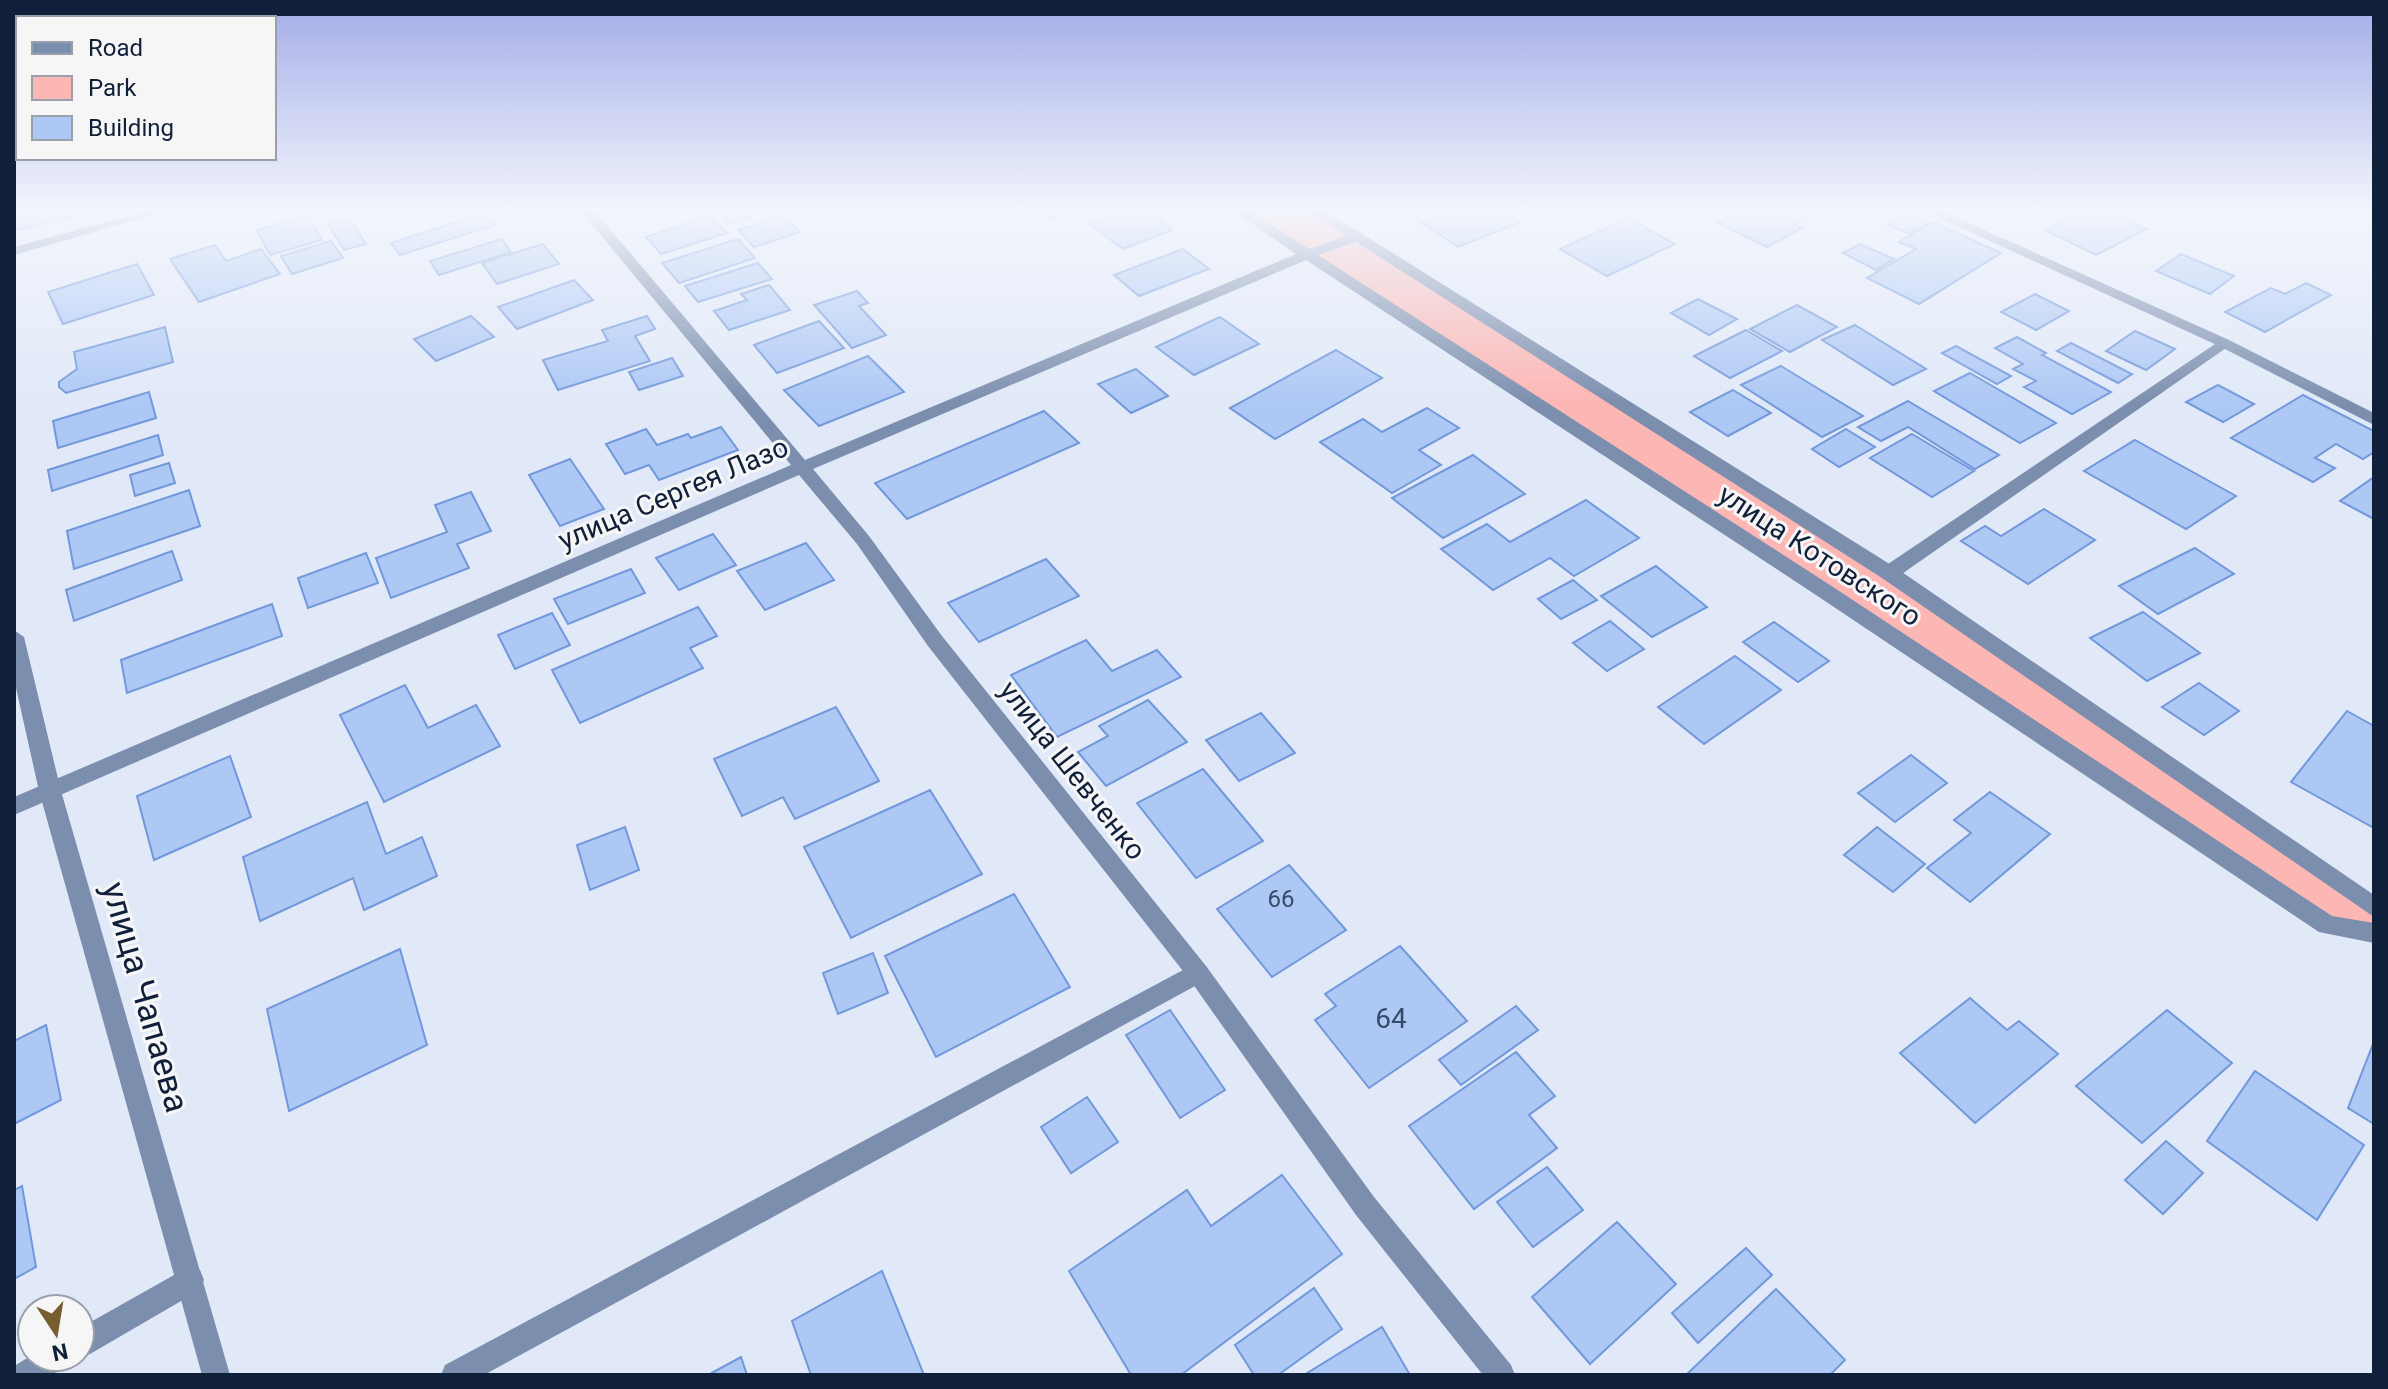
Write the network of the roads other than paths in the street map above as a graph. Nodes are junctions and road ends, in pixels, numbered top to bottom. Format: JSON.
{"nodes":[{"id":1,"x":641,"y":275,"type":"edge"},
{"id":2,"x":1257,"y":275,"type":"edge"},
{"id":3,"x":1336,"y":275,"type":"edge"},
{"id":4,"x":1419,"y":275,"type":"edge"},
{"id":5,"x":2073,"y":275,"type":"edge"},
{"id":6,"x":2224,"y":343,"type":"junction"},
{"id":7,"x":2374,"y":420,"type":"edge"},
{"id":8,"x":802,"y":468,"type":"junction"},
{"id":9,"x":1889,"y":573,"type":"junction"},
{"id":10,"x":14,"y":637,"type":"edge"},
{"id":11,"x":50,"y":791,"type":"junction"},
{"id":12,"x":14,"y":806,"type":"edge"},
{"id":13,"x":2374,"y":907,"type":"edge"},
{"id":14,"x":2374,"y":933,"type":"edge"},
{"id":15,"x":1198,"y":973,"type":"junction"},
{"id":16,"x":190,"y":1280,"type":"junction"},
{"id":17,"x":96,"y":1335,"type":"edge"},
{"id":18,"x":216,"y":1375,"type":"edge"},
{"id":19,"x":455,"y":1375,"type":"edge"},
{"id":20,"x":1501,"y":1375,"type":"edge"}],
"edges":[{"from":1,"to":8,"type":"street","name":"улица Шевченко"},
{"from":2,"to":8,"type":"street","name":"улица Сергея Лазо"},
{"from":3,"to":14,"type":"street","name":"улица Котовского"},
{"from":4,"to":9,"type":"street","name":"улица Котовского"},
{"from":5,"to":6,"type":"street"},
{"from":6,"to":7,"type":"street"},
{"from":6,"to":9,"type":"street"},
{"from":8,"to":11,"type":"street","name":"улица Сергея Лазо"},
{"from":8,"to":15,"type":"street","name":"улица Шевченко"},
{"from":9,"to":13,"type":"street","name":"улица Котовского"},
{"from":10,"to":11,"type":"street","name":"улица Чапаева"},
{"from":11,"to":12,"type":"street","name":"улица Сергея Лазо"},
{"from":11,"to":16,"type":"street","name":"улица Чапаева"},
{"from":15,"to":19,"type":"street"},
{"from":15,"to":20,"type":"street","name":"улица Шевченко"},
{"from":16,"to":17,"type":"street"},
{"from":16,"to":18,"type":"street","name":"улица Чапаева"}]}
